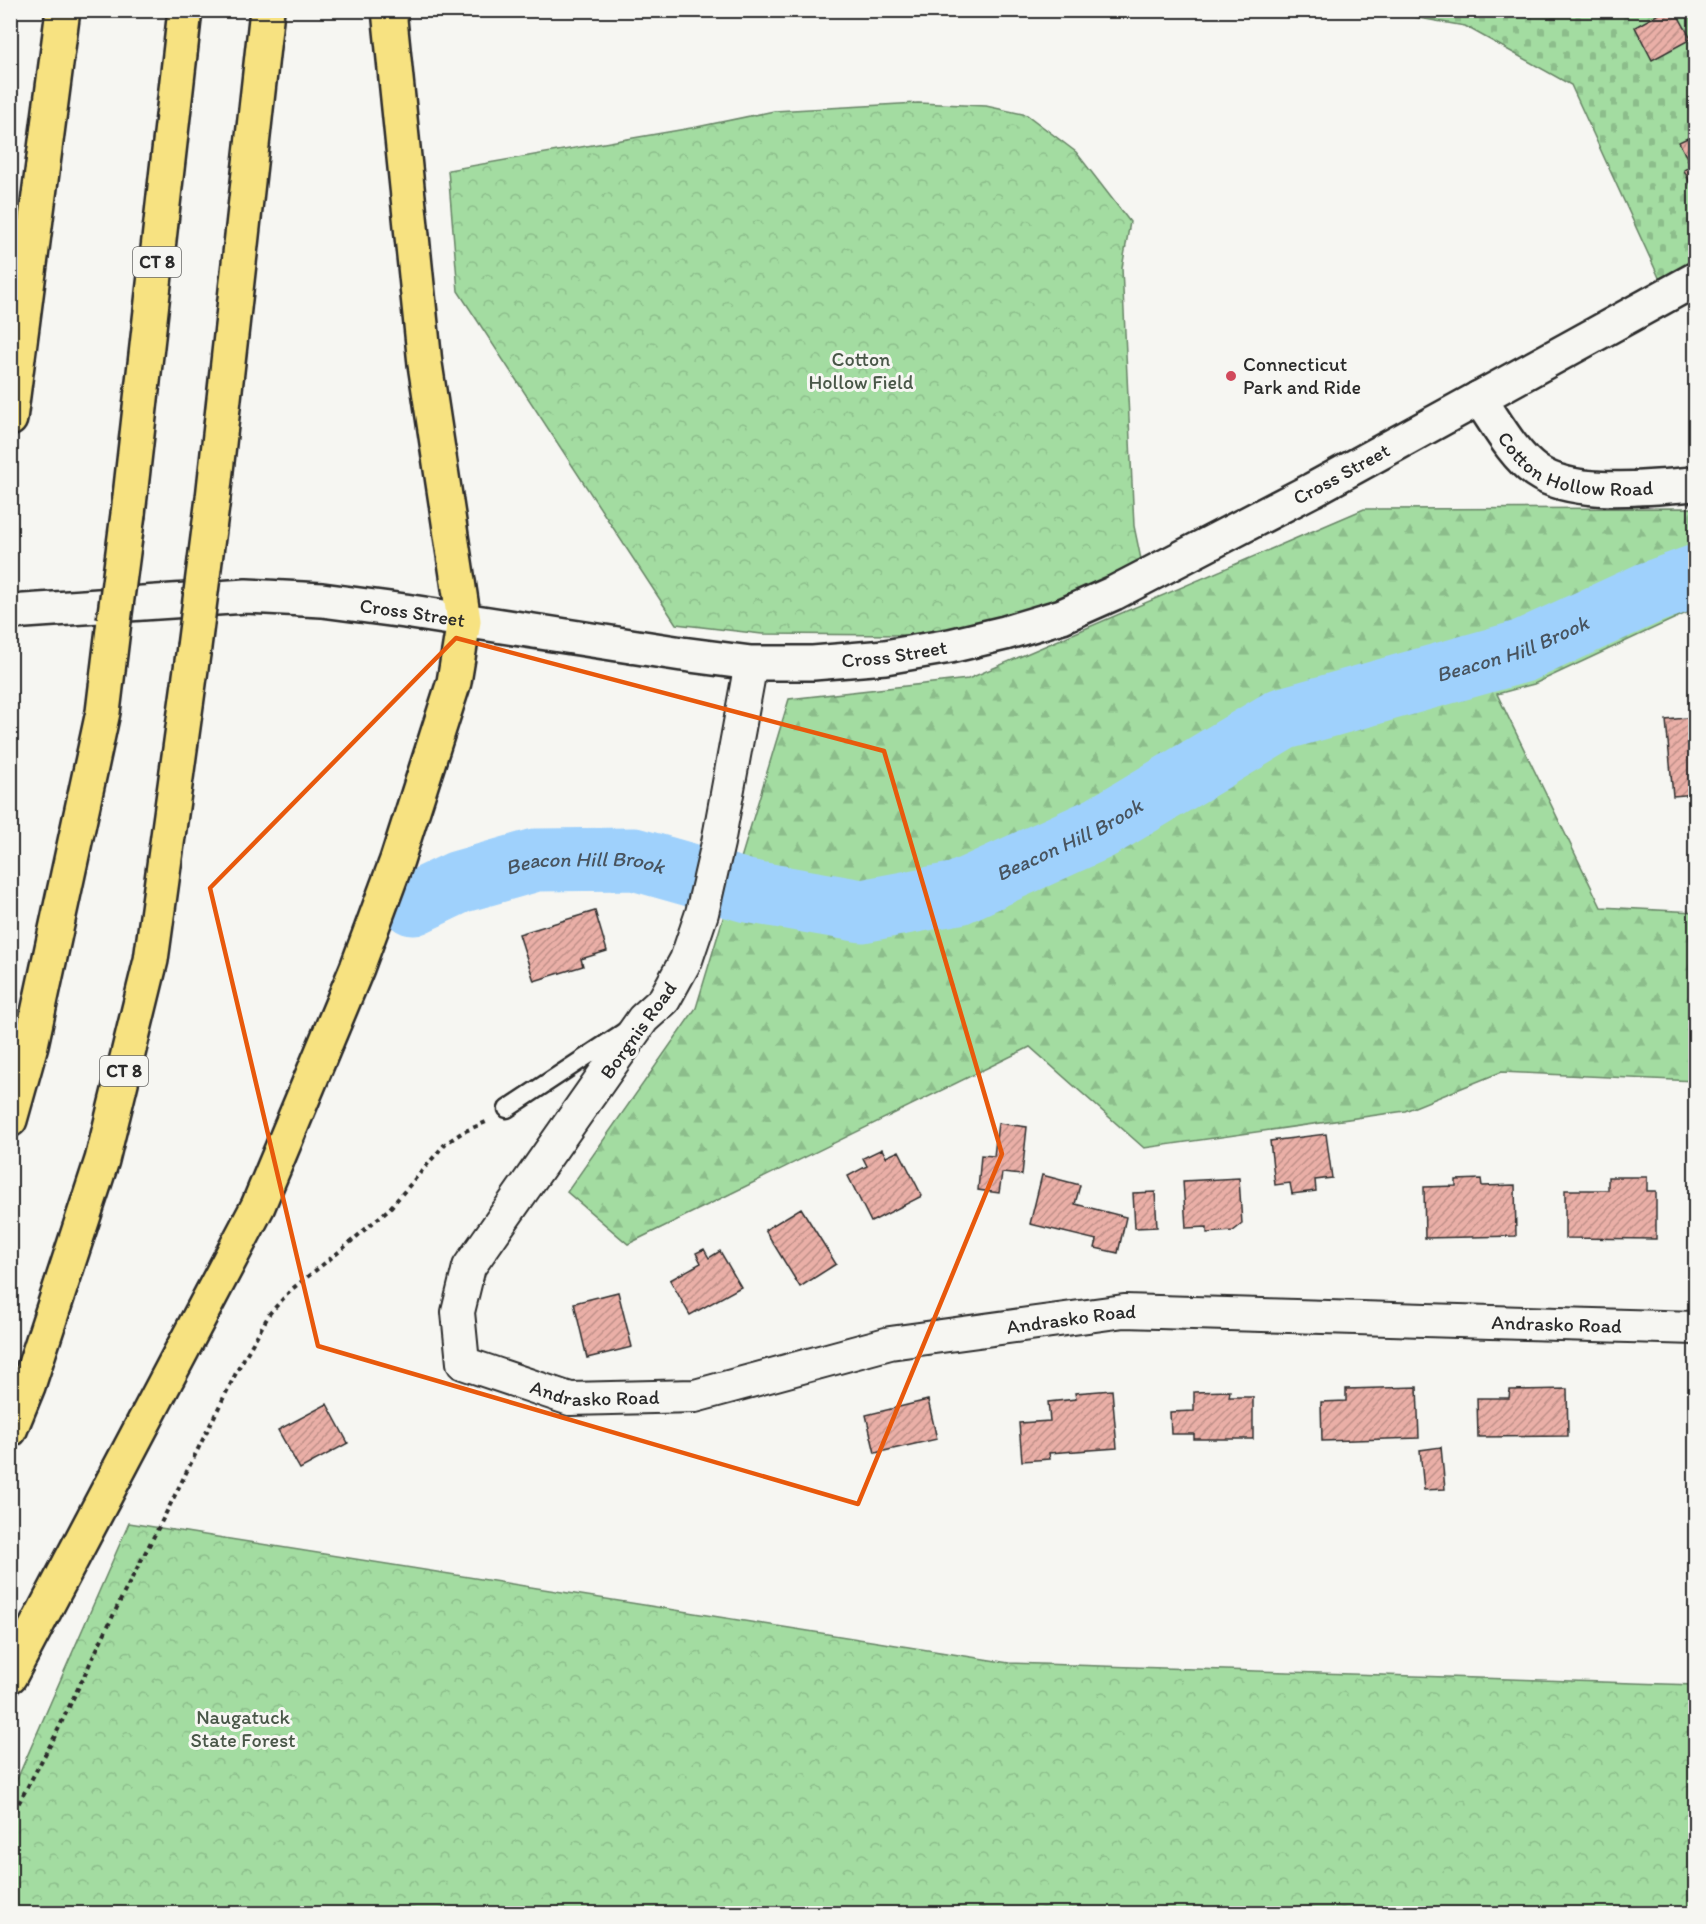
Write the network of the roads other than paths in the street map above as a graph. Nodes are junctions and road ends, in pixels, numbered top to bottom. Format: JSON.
{"nodes":[{"id":1,"x":63,"y":10,"type":"edge"},
{"id":2,"x":185,"y":10,"type":"edge"},
{"id":3,"x":267,"y":10,"type":"edge"},
{"id":4,"x":389,"y":10,"type":"edge"},
{"id":5,"x":1695,"y":279,"type":"edge"},
{"id":6,"x":1479,"y":398,"type":"junction"},
{"id":7,"x":10,"y":419,"type":"edge"},
{"id":8,"x":1695,"y":484,"type":"edge"},
{"id":9,"x":10,"y":612,"type":"edge"},
{"id":10,"x":464,"y":621,"type":"junction"},
{"id":11,"x":751,"y":663,"type":"junction"},
{"id":12,"x":643,"y":1019,"type":"junction"},
{"id":13,"x":507,"y":1109,"type":"road end"},
{"id":14,"x":10,"y":1120,"type":"edge"},
{"id":15,"x":1695,"y":1328,"type":"edge"},
{"id":16,"x":463,"y":1363,"type":"joint"},
{"id":17,"x":10,"y":1430,"type":"edge"},
{"id":18,"x":10,"y":1676,"type":"edge"}],
"edges":[{"from":1,"to":7,"type":"highway"},
{"from":2,"to":14,"type":"highway","number":"CT 8","bridge":true},
{"from":3,"to":17,"type":"highway","number":"CT 8","bridge":true},
{"from":4,"to":10,"type":"highway"},
{"from":5,"to":6,"type":"street","name":"Cross Street"},
{"from":6,"to":8,"type":"street","name":"Cotton Hollow Road"},
{"from":6,"to":11,"type":"street","name":"Cross Street"},
{"from":9,"to":10,"type":"street","name":"Cross Street"},
{"from":10,"to":11,"type":"street","name":"Cross Street"},
{"from":10,"to":18,"type":"highway"},
{"from":11,"to":12,"type":"street","name":"Borgnis Road"},
{"from":12,"to":13,"type":"lane"},
{"from":12,"to":16,"type":"street","name":"Borgnis Road"},
{"from":15,"to":16,"type":"street","name":"Andrasko Road"}]}
